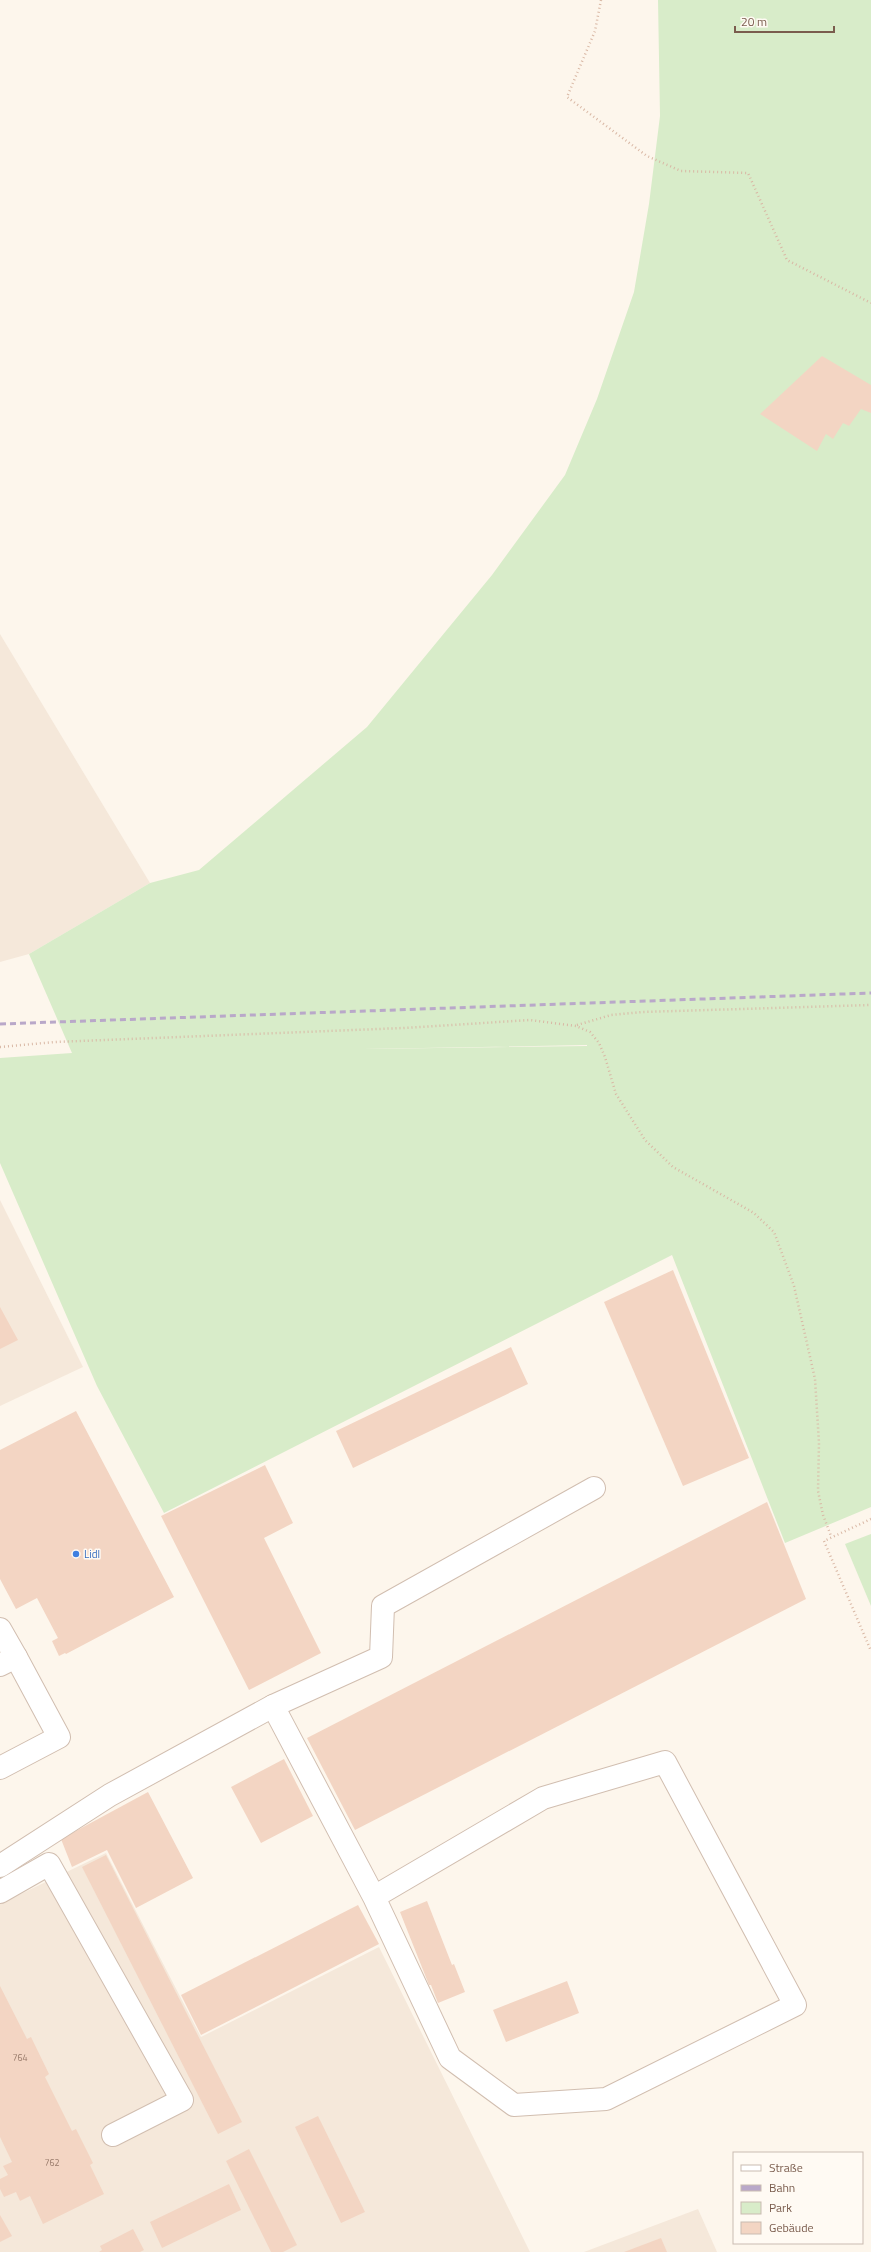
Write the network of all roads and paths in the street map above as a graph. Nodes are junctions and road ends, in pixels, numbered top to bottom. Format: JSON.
{"nodes":[{"id":1,"x":601,"y":0,"type":"edge"},
{"id":2,"x":871,"y":302,"type":"edge"},
{"id":3,"x":871,"y":1005,"type":"edge"},
{"id":4,"x":576,"y":1026,"type":"junction"},
{"id":5,"x":0,"y":1047,"type":"edge"},
{"id":6,"x":594,"y":1488,"type":"dead end"},
{"id":7,"x":871,"y":1519,"type":"edge"},
{"id":8,"x":831,"y":1536,"type":"junction"},
{"id":9,"x":0,"y":1629,"type":"edge"},
{"id":10,"x":871,"y":1651,"type":"edge"},
{"id":11,"x":8,"y":1661,"type":"edge"},
{"id":12,"x":273,"y":1706,"type":"junction"},
{"id":13,"x":0,"y":1768,"type":"edge"},
{"id":14,"x":0,"y":1866,"type":"edge"},
{"id":15,"x":0,"y":1892,"type":"edge"},
{"id":16,"x":374,"y":1897,"type":"junction"},
{"id":17,"x":113,"y":2135,"type":"dead end"}],
"edges":[{"from":1,"to":2,"type":"path"},
{"from":3,"to":4,"type":"path"},
{"from":4,"to":5,"type":"path"},
{"from":4,"to":8,"type":"path"},
{"from":6,"to":12,"type":"lane"},
{"from":7,"to":8,"type":"path"},
{"from":8,"to":10,"type":"path"},
{"from":9,"to":11,"type":"lane"},
{"from":11,"to":13,"type":"lane"},
{"from":12,"to":14,"type":"lane"},
{"from":12,"to":16,"type":"lane"},
{"from":15,"to":17,"type":"lane"},
{"from":16,"to":16,"type":"lane"}]}
